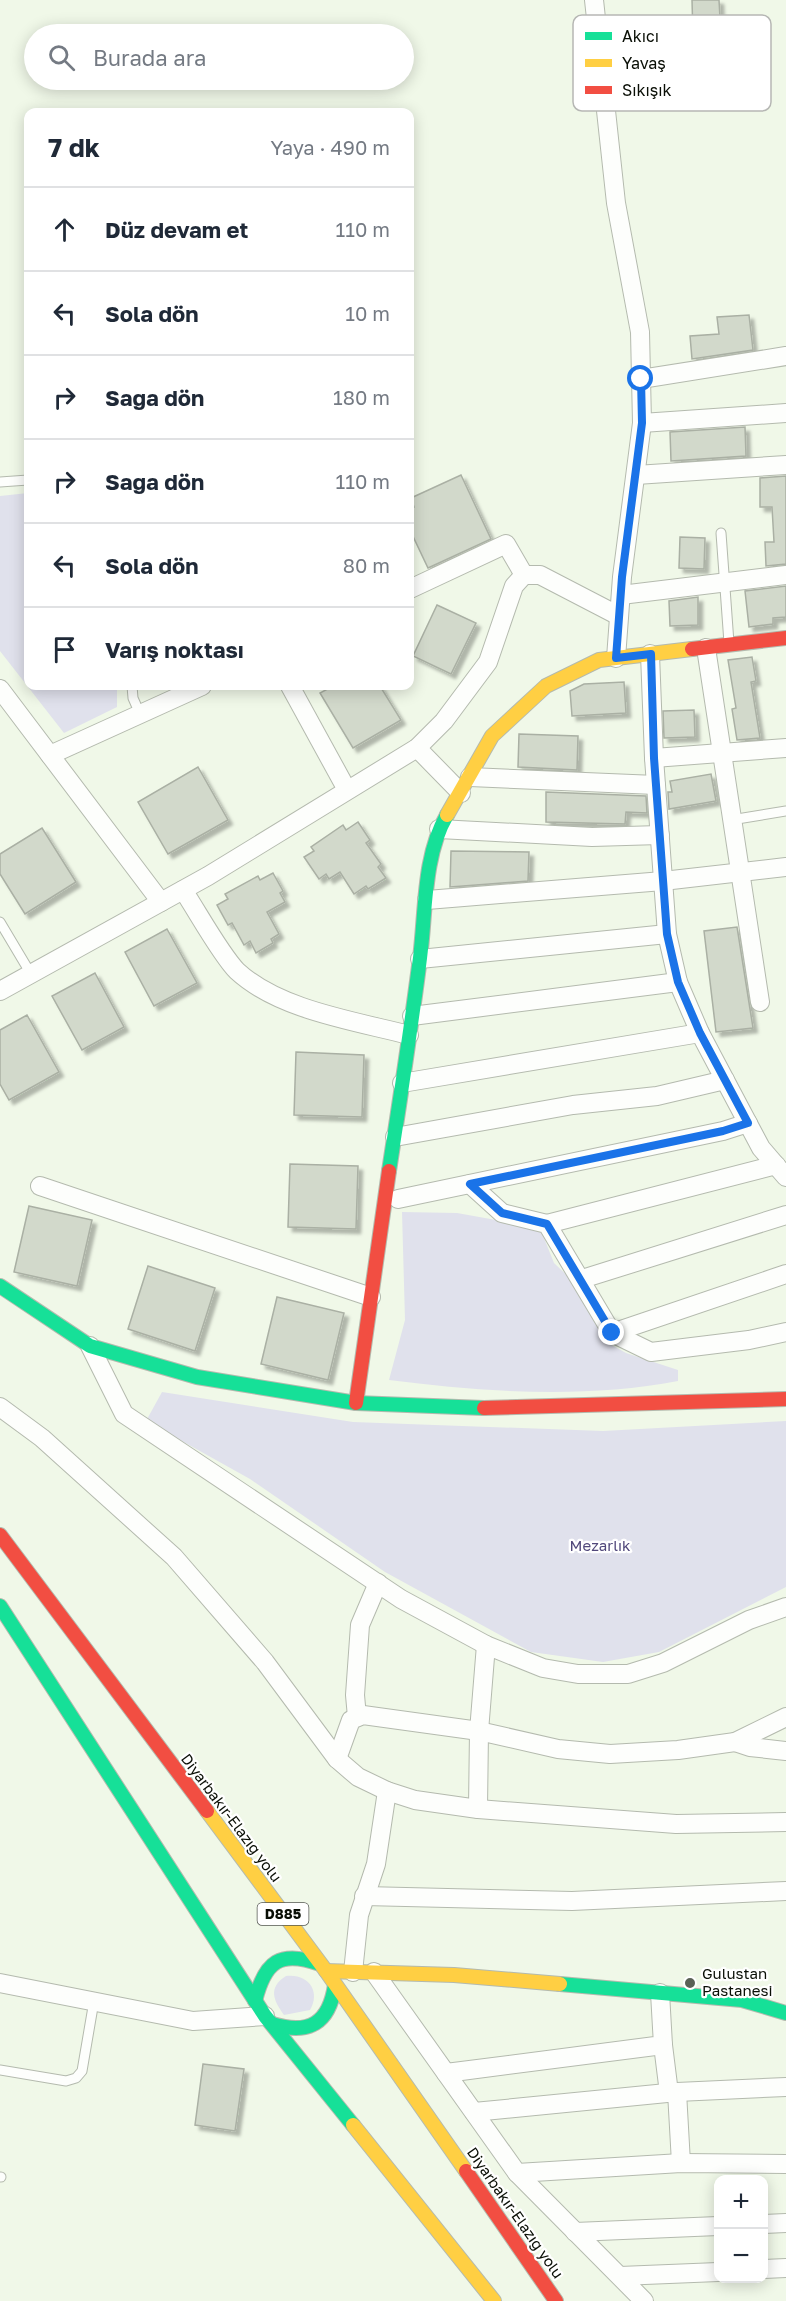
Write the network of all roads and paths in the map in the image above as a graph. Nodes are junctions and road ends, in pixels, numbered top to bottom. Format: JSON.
{"nodes":[{"id":1,"x":594,"y":0,"type":"edge"},
{"id":2,"x":596,"y":15,"type":"edge"},
{"id":3,"x":606,"y":111,"type":"edge"},
{"id":4,"x":786,"y":356,"type":"edge"},
{"id":5,"x":641,"y":379,"type":"junction"},
{"id":6,"x":786,"y":413,"type":"edge"},
{"id":7,"x":642,"y":423,"type":"junction"},
{"id":8,"x":786,"y":465,"type":"edge"},
{"id":9,"x":636,"y":475,"type":"junction"},
{"id":10,"x":24,"y":480,"type":"edge"},
{"id":11,"x":0,"y":483,"type":"edge"},
{"id":12,"x":721,"y":533,"type":"dead end"},
{"id":13,"x":786,"y":574,"type":"edge"},
{"id":14,"x":524,"y":575,"type":"junction"},
{"id":15,"x":723,"y":581,"type":"junction"},
{"id":16,"x":414,"y":587,"type":"edge"},
{"id":17,"x":621,"y":595,"type":"junction"},
{"id":18,"x":620,"y":616,"type":"junction"},
{"id":19,"x":786,"y":638,"type":"edge"},
{"id":20,"x":729,"y":645,"type":"junction"},
{"id":21,"x":706,"y":648,"type":"junction"},
{"id":22,"x":651,"y":654,"type":"junction"},
{"id":23,"x":616,"y":658,"type":"junction"},
{"id":24,"x":0,"y":688,"type":"edge"},
{"id":25,"x":132,"y":690,"type":"edge"},
{"id":26,"x":193,"y":690,"type":"edge"},
{"id":27,"x":292,"y":690,"type":"edge"},
{"id":28,"x":140,"y":714,"type":"junction"},
{"id":29,"x":417,"y":748,"type":"junction"},
{"id":30,"x":786,"y":748,"type":"edge"},
{"id":31,"x":721,"y":753,"type":"junction"},
{"id":32,"x":50,"y":755,"type":"junction"},
{"id":33,"x":654,"y":758,"type":"junction"},
{"id":34,"x":656,"y":784,"type":"junction"},
{"id":35,"x":465,"y":785,"type":"junction"},
{"id":36,"x":347,"y":790,"type":"junction"},
{"id":37,"x":786,"y":811,"type":"edge"},
{"id":38,"x":731,"y":820,"type":"junction"},
{"id":39,"x":439,"y":829,"type":"junction"},
{"id":40,"x":660,"y":835,"type":"junction"},
{"id":41,"x":786,"y":867,"type":"edge"},
{"id":42,"x":740,"y":872,"type":"junction"},
{"id":43,"x":663,"y":881,"type":"junction"},
{"id":44,"x":183,"y":890,"type":"junction"},
{"id":45,"x":427,"y":900,"type":"junction"},
{"id":46,"x":161,"y":902,"type":"junction"},
{"id":47,"x":0,"y":922,"type":"edge"},
{"id":48,"x":667,"y":934,"type":"junction"},
{"id":49,"x":420,"y":959,"type":"junction"},
{"id":50,"x":31,"y":974,"type":"junction"},
{"id":51,"x":678,"y":982,"type":"junction"},
{"id":52,"x":0,"y":991,"type":"edge"},
{"id":53,"x":760,"y":1002,"type":"dead end"},
{"id":54,"x":412,"y":1016,"type":"junction"},
{"id":55,"x":700,"y":1033,"type":"junction"},
{"id":56,"x":409,"y":1035,"type":"junction"},
{"id":57,"x":725,"y":1080,"type":"junction"},
{"id":58,"x":402,"y":1083,"type":"junction"},
{"id":59,"x":748,"y":1123,"type":"junction"},
{"id":60,"x":395,"y":1137,"type":"junction"},
{"id":61,"x":781,"y":1171,"type":"edge"},
{"id":62,"x":470,"y":1184,"type":"junction"},
{"id":63,"x":40,"y":1186,"type":"dead end"},
{"id":64,"x":398,"y":1199,"type":"dead end"},
{"id":65,"x":786,"y":1215,"type":"edge"},
{"id":66,"x":547,"y":1224,"type":"junction"},
{"id":67,"x":786,"y":1274,"type":"edge"},
{"id":68,"x":582,"y":1279,"type":"junction"},
{"id":69,"x":0,"y":1286,"type":"edge"},
{"id":70,"x":371,"y":1297,"type":"junction"},
{"id":71,"x":786,"y":1332,"type":"edge"},
{"id":72,"x":612,"y":1333,"type":"junction"},
{"id":73,"x":90,"y":1346,"type":"junction"},
{"id":74,"x":786,"y":1399,"type":"edge"},
{"id":75,"x":356,"y":1403,"type":"junction"},
{"id":76,"x":0,"y":1407,"type":"edge"},
{"id":77,"x":0,"y":1535,"type":"edge"},
{"id":78,"x":378,"y":1583,"type":"junction"},
{"id":79,"x":0,"y":1606,"type":"edge"},
{"id":80,"x":786,"y":1607,"type":"edge"},
{"id":81,"x":486,"y":1645,"type":"junction"},
{"id":82,"x":357,"y":1717,"type":"junction"},
{"id":83,"x":786,"y":1717,"type":"edge"},
{"id":84,"x":479,"y":1731,"type":"junction"},
{"id":85,"x":735,"y":1742,"type":"junction"},
{"id":86,"x":786,"y":1751,"type":"edge"},
{"id":87,"x":337,"y":1759,"type":"junction"},
{"id":88,"x":387,"y":1791,"type":"junction"},
{"id":89,"x":478,"y":1809,"type":"junction"},
{"id":90,"x":786,"y":1822,"type":"edge"},
{"id":91,"x":786,"y":1891,"type":"edge"},
{"id":92,"x":364,"y":1896,"type":"junction"},
{"id":93,"x":323,"y":1967,"type":"junction"},
{"id":94,"x":353,"y":1971,"type":"junction"},
{"id":95,"x":374,"y":1972,"type":"junction"},
{"id":96,"x":0,"y":1983,"type":"edge"},
{"id":97,"x":335,"y":1985,"type":"junction"},
{"id":98,"x":660,"y":1993,"type":"junction"},
{"id":99,"x":94,"y":2001,"type":"junction"},
{"id":100,"x":786,"y":2013,"type":"edge"},
{"id":101,"x":264,"y":2014,"type":"junction"},
{"id":102,"x":663,"y":2045,"type":"junction"},
{"id":103,"x":0,"y":2070,"type":"edge"},
{"id":104,"x":446,"y":2073,"type":"junction"},
{"id":105,"x":786,"y":2087,"type":"edge"},
{"id":106,"x":673,"y":2093,"type":"junction"},
{"id":107,"x":474,"y":2112,"type":"junction"},
{"id":108,"x":681,"y":2163,"type":"junction"},
{"id":109,"x":786,"y":2164,"type":"edge"},
{"id":110,"x":517,"y":2173,"type":"junction"},
{"id":111,"x":786,"y":2223,"type":"edge"},
{"id":112,"x":768,"y":2224,"type":"edge"},
{"id":113,"x":714,"y":2226,"type":"edge"},
{"id":114,"x":575,"y":2232,"type":"junction"},
{"id":115,"x":786,"y":2268,"type":"edge"},
{"id":116,"x":768,"y":2269,"type":"edge"},
{"id":117,"x":714,"y":2272,"type":"edge"},
{"id":118,"x":620,"y":2276,"type":"junction"},
{"id":119,"x":494,"y":2301,"type":"edge"},
{"id":120,"x":556,"y":2301,"type":"edge"},
{"id":121,"x":644,"y":2301,"type":"edge"}],
"edges":[{"from":1,"to":2,"type":"street"},
{"from":3,"to":5,"type":"street"},
{"from":4,"to":5,"type":"street"},
{"from":5,"to":7,"type":"street"},
{"from":6,"to":7,"type":"street"},
{"from":7,"to":9,"type":"street"},
{"from":8,"to":9,"type":"street"},
{"from":9,"to":17,"type":"street"},
{"from":10,"to":11,"type":"lane"},
{"from":12,"to":15,"type":"lane"},
{"from":13,"to":15,"type":"street"},
{"from":14,"to":16,"type":"street"},
{"from":14,"to":18,"type":"street"},
{"from":14,"to":29,"type":"street"},
{"from":15,"to":17,"type":"street"},
{"from":15,"to":20,"type":"lane"},
{"from":17,"to":18,"type":"street"},
{"from":18,"to":23,"type":"street"},
{"from":19,"to":20,"type":"main road"},
{"from":20,"to":21,"type":"main road"},
{"from":21,"to":22,"type":"main road"},
{"from":21,"to":31,"type":"street"},
{"from":22,"to":23,"type":"main road"},
{"from":22,"to":33,"type":"street"},
{"from":23,"to":35,"type":"main road"},
{"from":24,"to":32,"type":"street"},
{"from":25,"to":28,"type":"lane"},
{"from":26,"to":28,"type":"street"},
{"from":27,"to":36,"type":"street"},
{"from":28,"to":32,"type":"street"},
{"from":29,"to":35,"type":"street"},
{"from":29,"to":36,"type":"street"},
{"from":30,"to":31,"type":"street"},
{"from":31,"to":33,"type":"street"},
{"from":31,"to":38,"type":"street"},
{"from":32,"to":46,"type":"street"},
{"from":33,"to":34,"type":"street"},
{"from":34,"to":35,"type":"street"},
{"from":34,"to":40,"type":"street"},
{"from":35,"to":39,"type":"main road"},
{"from":36,"to":44,"type":"street"},
{"from":37,"to":38,"type":"lane"},
{"from":38,"to":42,"type":"street"},
{"from":39,"to":40,"type":"street"},
{"from":39,"to":45,"type":"main road"},
{"from":40,"to":43,"type":"street"},
{"from":41,"to":42,"type":"street"},
{"from":42,"to":43,"type":"street"},
{"from":42,"to":53,"type":"street"},
{"from":43,"to":45,"type":"street"},
{"from":43,"to":48,"type":"street"},
{"from":44,"to":46,"type":"street"},
{"from":44,"to":56,"type":"street"},
{"from":45,"to":49,"type":"main road"},
{"from":46,"to":50,"type":"street"},
{"from":47,"to":50,"type":"lane"},
{"from":48,"to":49,"type":"street"},
{"from":48,"to":51,"type":"street"},
{"from":49,"to":54,"type":"main road"},
{"from":50,"to":52,"type":"street"},
{"from":51,"to":54,"type":"street"},
{"from":51,"to":55,"type":"street"},
{"from":54,"to":56,"type":"main road"},
{"from":55,"to":57,"type":"street"},
{"from":55,"to":58,"type":"street"},
{"from":56,"to":58,"type":"main road"},
{"from":57,"to":59,"type":"street"},
{"from":57,"to":60,"type":"street"},
{"from":58,"to":60,"type":"main road"},
{"from":59,"to":61,"type":"street"},
{"from":59,"to":62,"type":"street"},
{"from":60,"to":70,"type":"main road"},
{"from":61,"to":66,"type":"street"},
{"from":62,"to":64,"type":"street"},
{"from":62,"to":66,"type":"street"},
{"from":63,"to":70,"type":"street"},
{"from":65,"to":68,"type":"street"},
{"from":66,"to":68,"type":"street"},
{"from":67,"to":72,"type":"street"},
{"from":68,"to":72,"type":"street"},
{"from":69,"to":73,"type":"main road"},
{"from":70,"to":75,"type":"main road"},
{"from":71,"to":72,"type":"street"},
{"from":73,"to":75,"type":"main road"},
{"from":73,"to":78,"type":"street"},
{"from":74,"to":75,"type":"main road"},
{"from":76,"to":87,"type":"street"},
{"from":77,"to":93,"type":"main road","name":"Diyarbakır-Elazığ yolu","number":"D885"},
{"from":78,"to":81,"type":"street"},
{"from":78,"to":82,"type":"street"},
{"from":79,"to":101,"type":"main road"},
{"from":80,"to":81,"type":"street"},
{"from":81,"to":84,"type":"street"},
{"from":82,"to":84,"type":"street"},
{"from":82,"to":87,"type":"street"},
{"from":83,"to":85,"type":"street"},
{"from":84,"to":85,"type":"street"},
{"from":84,"to":89,"type":"street"},
{"from":85,"to":86,"type":"street"},
{"from":87,"to":88,"type":"street"},
{"from":88,"to":89,"type":"street"},
{"from":88,"to":92,"type":"street"},
{"from":89,"to":90,"type":"street"},
{"from":91,"to":92,"type":"street"},
{"from":92,"to":94,"type":"street"},
{"from":93,"to":94,"type":"main road"},
{"from":93,"to":97,"type":"main road","name":"Diyarbakır-Elazığ yolu","number":"D885"},
{"from":93,"to":101,"type":"main road"},
{"from":94,"to":95,"type":"main road"},
{"from":95,"to":98,"type":"main road"},
{"from":95,"to":104,"type":"street"},
{"from":96,"to":99,"type":"street"},
{"from":97,"to":101,"type":"main road"},
{"from":97,"to":120,"type":"main road","name":"Diyarbakır-Elazığ yolu","number":"D885"},
{"from":98,"to":100,"type":"main road"},
{"from":98,"to":102,"type":"street"},
{"from":99,"to":101,"type":"street"},
{"from":99,"to":103,"type":"lane"},
{"from":101,"to":119,"type":"main road"},
{"from":102,"to":104,"type":"street"},
{"from":102,"to":106,"type":"street"},
{"from":104,"to":107,"type":"street"},
{"from":105,"to":106,"type":"street"},
{"from":106,"to":107,"type":"street"},
{"from":106,"to":108,"type":"street"},
{"from":107,"to":110,"type":"street"},
{"from":108,"to":109,"type":"street"},
{"from":108,"to":110,"type":"street"},
{"from":110,"to":114,"type":"street"},
{"from":111,"to":112,"type":"street"},
{"from":113,"to":114,"type":"street"},
{"from":114,"to":118,"type":"street"},
{"from":115,"to":116,"type":"street"},
{"from":117,"to":118,"type":"street"},
{"from":118,"to":121,"type":"street"}]}
